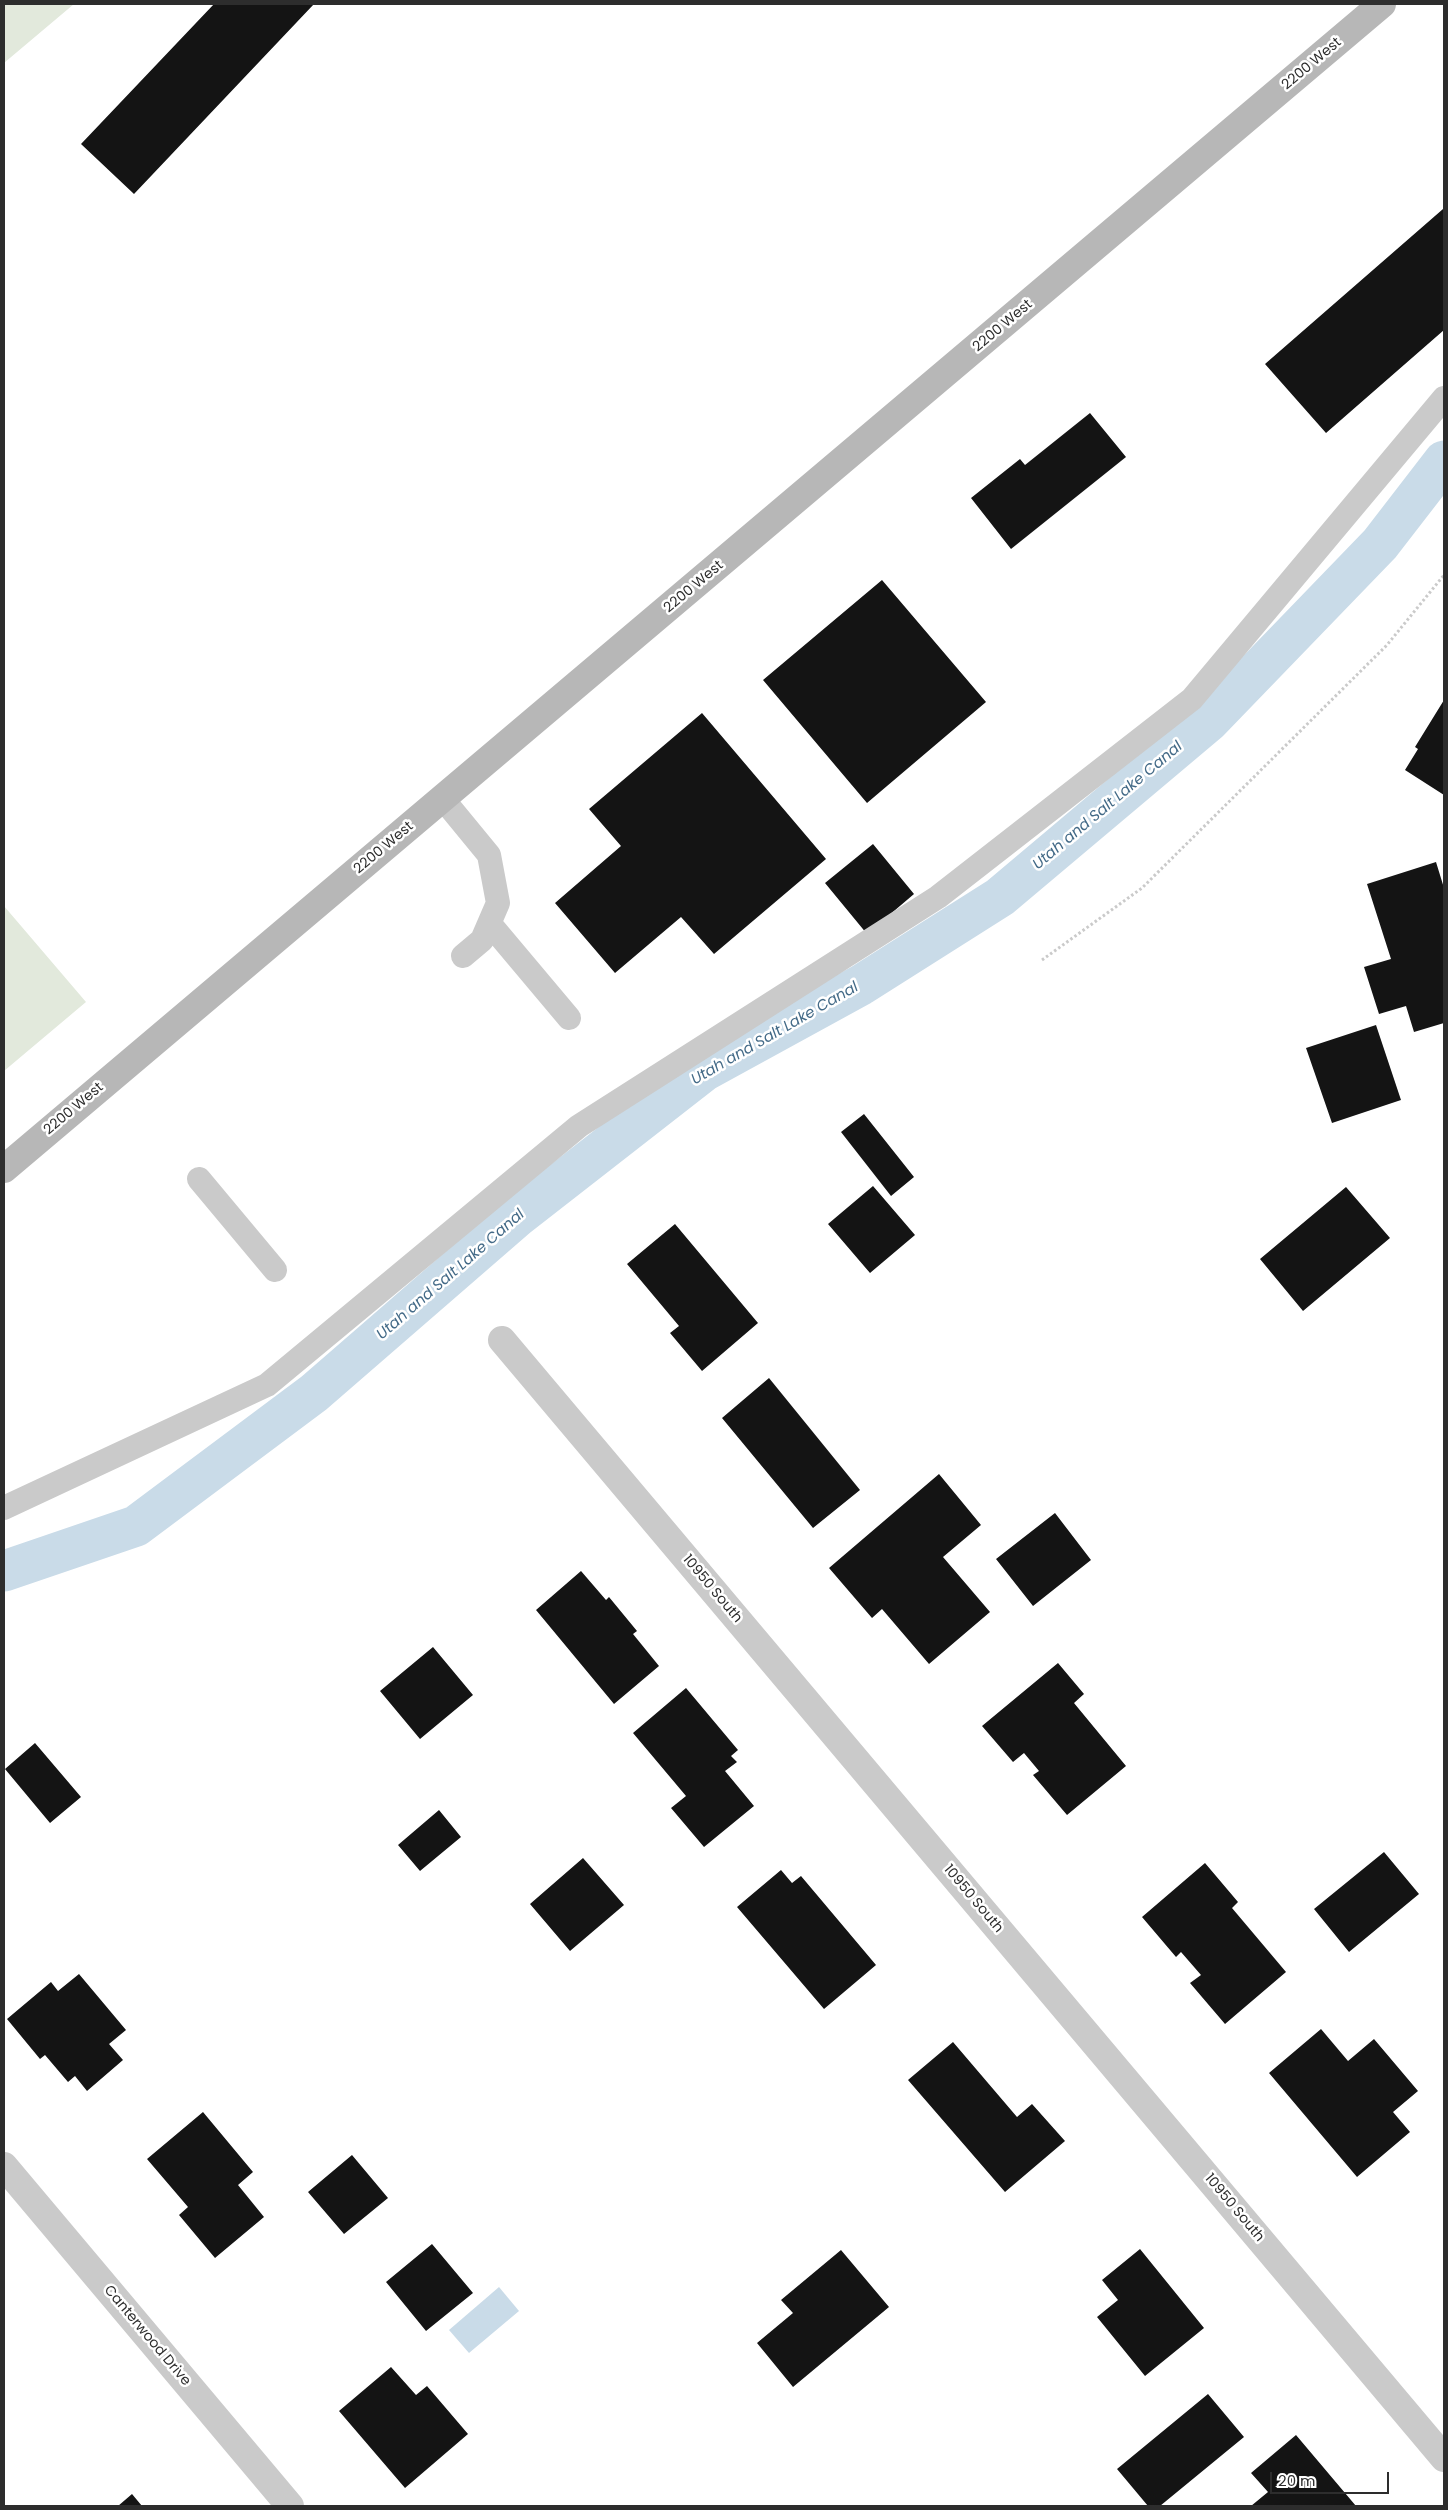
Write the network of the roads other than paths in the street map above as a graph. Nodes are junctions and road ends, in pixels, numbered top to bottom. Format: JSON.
{"nodes":[{"id":1,"x":1382,"y":4,"type":"edge"},
{"id":2,"x":1444,"y":398,"type":"edge"},
{"id":3,"x":443,"y":798,"type":"junction"},
{"id":4,"x":490,"y":924,"type":"junction"},
{"id":5,"x":463,"y":956,"type":"dead end"},
{"id":6,"x":569,"y":1018,"type":"dead end"},
{"id":7,"x":4,"y":1169,"type":"edge"},
{"id":8,"x":199,"y":1179,"type":"dead end"},
{"id":9,"x":275,"y":1270,"type":"dead end"},
{"id":10,"x":502,"y":1340,"type":"dead end"},
{"id":11,"x":4,"y":1508,"type":"edge"},
{"id":12,"x":4,"y":2166,"type":"edge"},
{"id":13,"x":1444,"y":2458,"type":"edge"},
{"id":14,"x":290,"y":2506,"type":"edge"}],
"edges":[{"from":1,"to":3,"type":"street","name":"2200 West"},
{"from":2,"to":11,"type":"lane"},
{"from":3,"to":4,"type":"lane"},
{"from":3,"to":7,"type":"street","name":"2200 West"},
{"from":4,"to":5,"type":"lane"},
{"from":4,"to":6,"type":"lane"},
{"from":8,"to":9,"type":"lane"},
{"from":10,"to":13,"type":"street","name":"10950 South"},
{"from":12,"to":14,"type":"street","name":"Canterwood Drive"}]}
